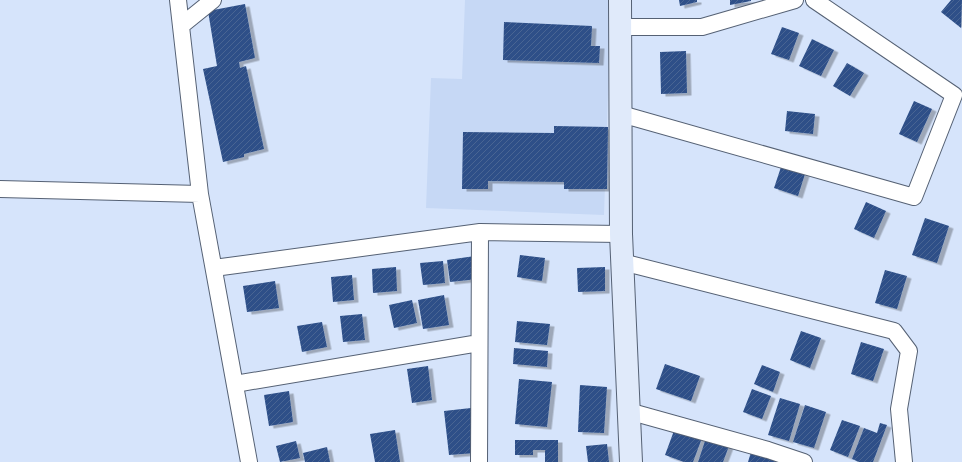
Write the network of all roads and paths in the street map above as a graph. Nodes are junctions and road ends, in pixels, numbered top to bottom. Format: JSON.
{"nodes":[{"id":1,"x":178,"y":0,"type":"edge"},
{"id":2,"x":213,"y":0,"type":"edge"},
{"id":3,"x":620,"y":0,"type":"edge"},
{"id":4,"x":795,"y":0,"type":"edge"},
{"id":5,"x":814,"y":0,"type":"edge"},
{"id":6,"x":182,"y":25,"type":"junction"},
{"id":7,"x":620,"y":27,"type":"junction"},
{"id":8,"x":621,"y":114,"type":"junction"},
{"id":9,"x":0,"y":189,"type":"edge"},
{"id":10,"x":200,"y":194,"type":"junction"},
{"id":11,"x":480,"y":232,"type":"junction"},
{"id":12,"x":621,"y":234,"type":"junction"},
{"id":13,"x":622,"y":262,"type":"junction"},
{"id":14,"x":214,"y":268,"type":"junction"},
{"id":15,"x":479,"y":343,"type":"junction"},
{"id":16,"x":235,"y":384,"type":"junction"},
{"id":17,"x":628,"y":411,"type":"junction"},
{"id":18,"x":249,"y":462,"type":"edge"},
{"id":19,"x":479,"y":462,"type":"edge"},
{"id":20,"x":631,"y":462,"type":"edge"},
{"id":21,"x":804,"y":462,"type":"edge"},
{"id":22,"x":904,"y":462,"type":"edge"}],
"edges":[{"from":1,"to":6,"type":"street"},
{"from":2,"to":6,"type":"street"},
{"from":3,"to":7,"type":"street"},
{"from":4,"to":7,"type":"street"},
{"from":5,"to":8,"type":"street"},
{"from":6,"to":10,"type":"street"},
{"from":7,"to":8,"type":"street"},
{"from":8,"to":12,"type":"street"},
{"from":9,"to":10,"type":"street"},
{"from":10,"to":14,"type":"street"},
{"from":11,"to":12,"type":"street"},
{"from":11,"to":14,"type":"street"},
{"from":11,"to":15,"type":"street"},
{"from":12,"to":13,"type":"street"},
{"from":13,"to":17,"type":"street"},
{"from":13,"to":22,"type":"street"},
{"from":14,"to":16,"type":"street"},
{"from":15,"to":16,"type":"street"},
{"from":15,"to":19,"type":"street"},
{"from":16,"to":18,"type":"street"},
{"from":17,"to":20,"type":"street"},
{"from":17,"to":21,"type":"street"}]}
